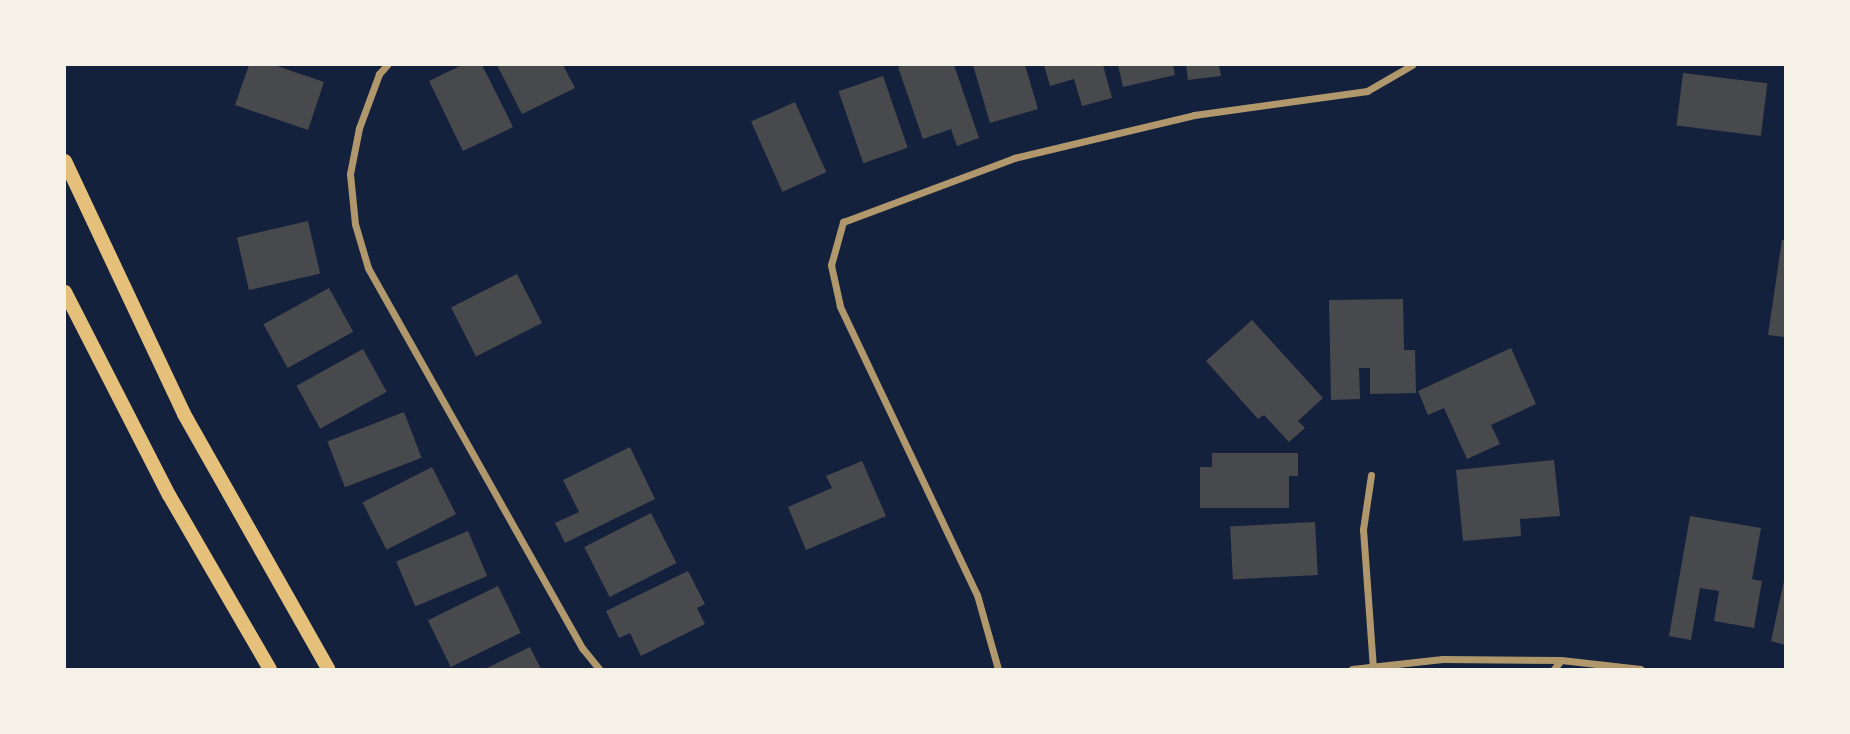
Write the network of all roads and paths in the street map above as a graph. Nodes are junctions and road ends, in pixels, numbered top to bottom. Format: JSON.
{"nodes":[{"id":1,"x":387,"y":65,"type":"edge"},
{"id":2,"x":1412,"y":66,"type":"edge"},
{"id":3,"x":65,"y":161,"type":"edge"},
{"id":4,"x":65,"y":292,"type":"edge"},
{"id":5,"x":1371,"y":475,"type":"dead end"},
{"id":6,"x":1562,"y":660,"type":"junction"},
{"id":7,"x":1373,"y":667,"type":"junction"},
{"id":8,"x":270,"y":669,"type":"edge"},
{"id":9,"x":328,"y":669,"type":"edge"},
{"id":10,"x":599,"y":669,"type":"edge"},
{"id":11,"x":998,"y":669,"type":"edge"},
{"id":12,"x":1352,"y":669,"type":"edge"},
{"id":13,"x":1555,"y":669,"type":"edge"},
{"id":14,"x":1564,"y":669,"type":"edge"},
{"id":15,"x":1640,"y":669,"type":"edge"}],
"edges":[{"from":1,"to":10,"type":"street"},
{"from":2,"to":11,"type":"street"},
{"from":3,"to":9,"type":"main road"},
{"from":4,"to":8,"type":"main road"},
{"from":5,"to":7,"type":"street"},
{"from":6,"to":7,"type":"street"},
{"from":6,"to":13,"type":"street"},
{"from":6,"to":14,"type":"street"},
{"from":6,"to":15,"type":"street"},
{"from":7,"to":12,"type":"street"}]}
